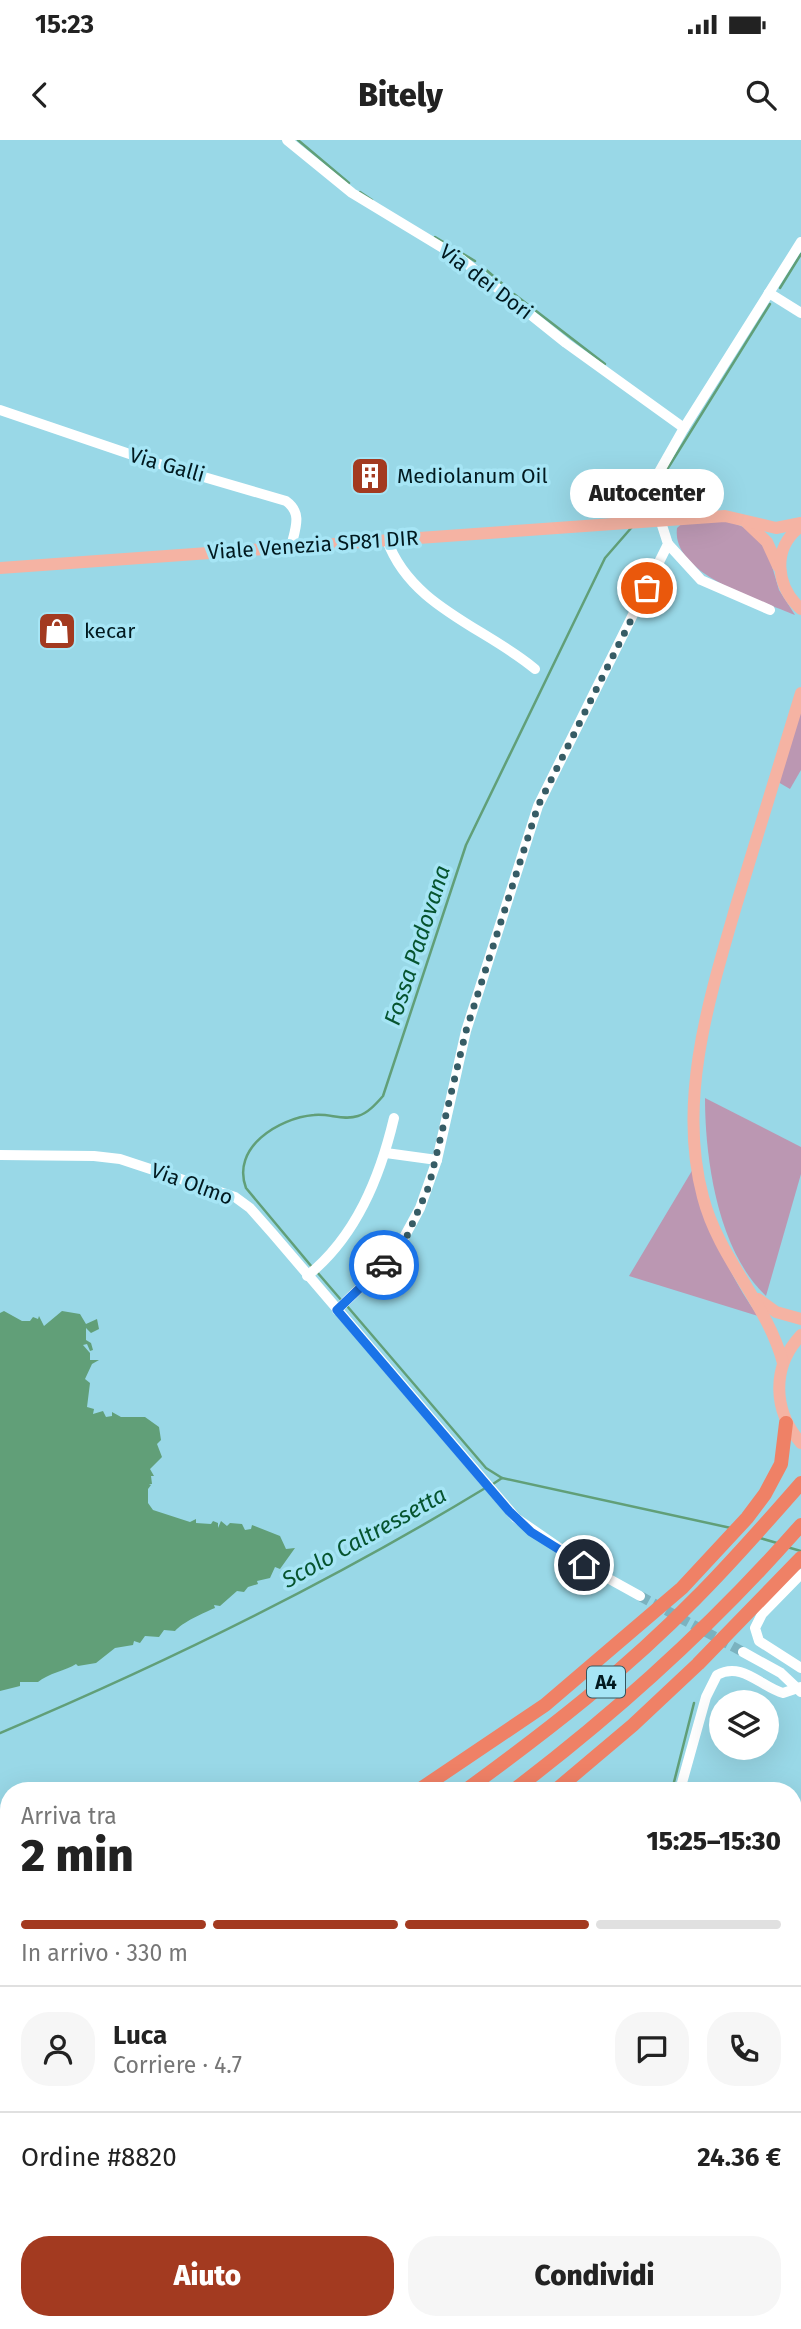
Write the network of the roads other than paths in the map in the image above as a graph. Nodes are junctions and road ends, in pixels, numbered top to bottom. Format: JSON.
{"nodes":[{"id":1,"x":287,"y":140,"type":"edge"},
{"id":2,"x":801,"y":242,"type":"edge"},
{"id":3,"x":769,"y":293,"type":"junction"},
{"id":4,"x":801,"y":313,"type":"edge"},
{"id":5,"x":0,"y":410,"type":"edge"},
{"id":6,"x":684,"y":428,"type":"junction"},
{"id":7,"x":661,"y":520,"type":"junction"},
{"id":8,"x":746,"y":522,"type":"junction"},
{"id":9,"x":801,"y":525,"type":"edge"},
{"id":10,"x":387,"y":540,"type":"junction"},
{"id":11,"x":668,"y":544,"type":"junction"},
{"id":12,"x":291,"y":547,"type":"junction"},
{"id":13,"x":0,"y":568,"type":"edge"},
{"id":14,"x":779,"y":570,"type":"junction"},
{"id":15,"x":801,"y":609,"type":"edge"},
{"id":16,"x":770,"y":610,"type":"dead end"},
{"id":17,"x":535,"y":669,"type":"dead end"},
{"id":18,"x":801,"y":693,"type":"edge"},
{"id":19,"x":394,"y":1118,"type":"dead end"},
{"id":20,"x":386,"y":1153,"type":"junction"},
{"id":21,"x":0,"y":1156,"type":"edge"},
{"id":22,"x":437,"y":1160,"type":"junction"},
{"id":23,"x":312,"y":1272,"type":"junction"},
{"id":24,"x":743,"y":1284,"type":"junction"},
{"id":25,"x":341,"y":1305,"type":"junction"},
{"id":26,"x":801,"y":1319,"type":"edge"},
{"id":27,"x":801,"y":1335,"type":"edge"},
{"id":28,"x":783,"y":1363,"type":"junction"},
{"id":29,"x":786,"y":1423,"type":"junction"},
{"id":30,"x":801,"y":1443,"type":"edge"},
{"id":31,"x":801,"y":1483,"type":"edge"},
{"id":32,"x":801,"y":1525,"type":"edge"},
{"id":33,"x":800,"y":1564,"type":"edge"},
{"id":34,"x":640,"y":1596,"type":"tunnel mouth"},
{"id":35,"x":743,"y":1652,"type":"tunnel mouth"},
{"id":36,"x":801,"y":1668,"type":"edge"},
{"id":37,"x":800,"y":1689,"type":"edge"},
{"id":38,"x":431,"y":1782,"type":"edge"},
{"id":39,"x":476,"y":1782,"type":"edge"},
{"id":40,"x":524,"y":1782,"type":"edge"},
{"id":41,"x":565,"y":1782,"type":"edge"},
{"id":42,"x":682,"y":1782,"type":"edge"}],
"edges":[{"from":1,"to":6,"type":"street","name":"Via dei Dori"},
{"from":2,"to":3,"type":"street"},
{"from":3,"to":4,"type":"street"},
{"from":3,"to":6,"type":"street"},
{"from":5,"to":12,"type":"street","name":"Via Galli"},
{"from":6,"to":7,"type":"street"},
{"from":7,"to":8,"type":"main road","name":"Viale Venezia SP81 DIR"},
{"from":7,"to":10,"type":"main road","name":"Viale Venezia SP81 DIR"},
{"from":7,"to":11,"type":"street"},
{"from":8,"to":9,"type":"main road","name":"Viale Venezia SP81 DIR"},
{"from":8,"to":14,"type":"main road"},
{"from":9,"to":14,"type":"main road"},
{"from":10,"to":12,"type":"main road","name":"Viale Venezia SP81 DIR"},
{"from":10,"to":17,"type":"street"},
{"from":11,"to":16,"type":"street"},
{"from":11,"to":22,"type":"street"},
{"from":12,"to":13,"type":"main road","name":"Viale Venezia SP81 DIR"},
{"from":14,"to":15,"type":"main road"},
{"from":18,"to":24,"type":"main road"},
{"from":19,"to":20,"type":"street"},
{"from":20,"to":22,"type":"street"},
{"from":20,"to":23,"type":"street"},
{"from":21,"to":23,"type":"street","name":"Via Olmo"},
{"from":22,"to":25,"type":"street"},
{"from":23,"to":25,"type":"street","name":"Via Olmo"},
{"from":24,"to":26,"type":"main road"},
{"from":24,"to":28,"type":"main road"},
{"from":25,"to":34,"type":"street","name":"Via Olmo"},
{"from":27,"to":28,"type":"main road"},
{"from":28,"to":29,"type":"main road"},
{"from":29,"to":30,"type":"main road"},
{"from":29,"to":38,"type":"highway"},
{"from":31,"to":39,"type":"highway","number":"A4"},
{"from":32,"to":40,"type":"highway","number":"A4"},
{"from":33,"to":36,"type":"street"},
{"from":33,"to":41,"type":"highway"},
{"from":35,"to":37,"type":"street"},
{"from":37,"to":42,"type":"street"}]}
